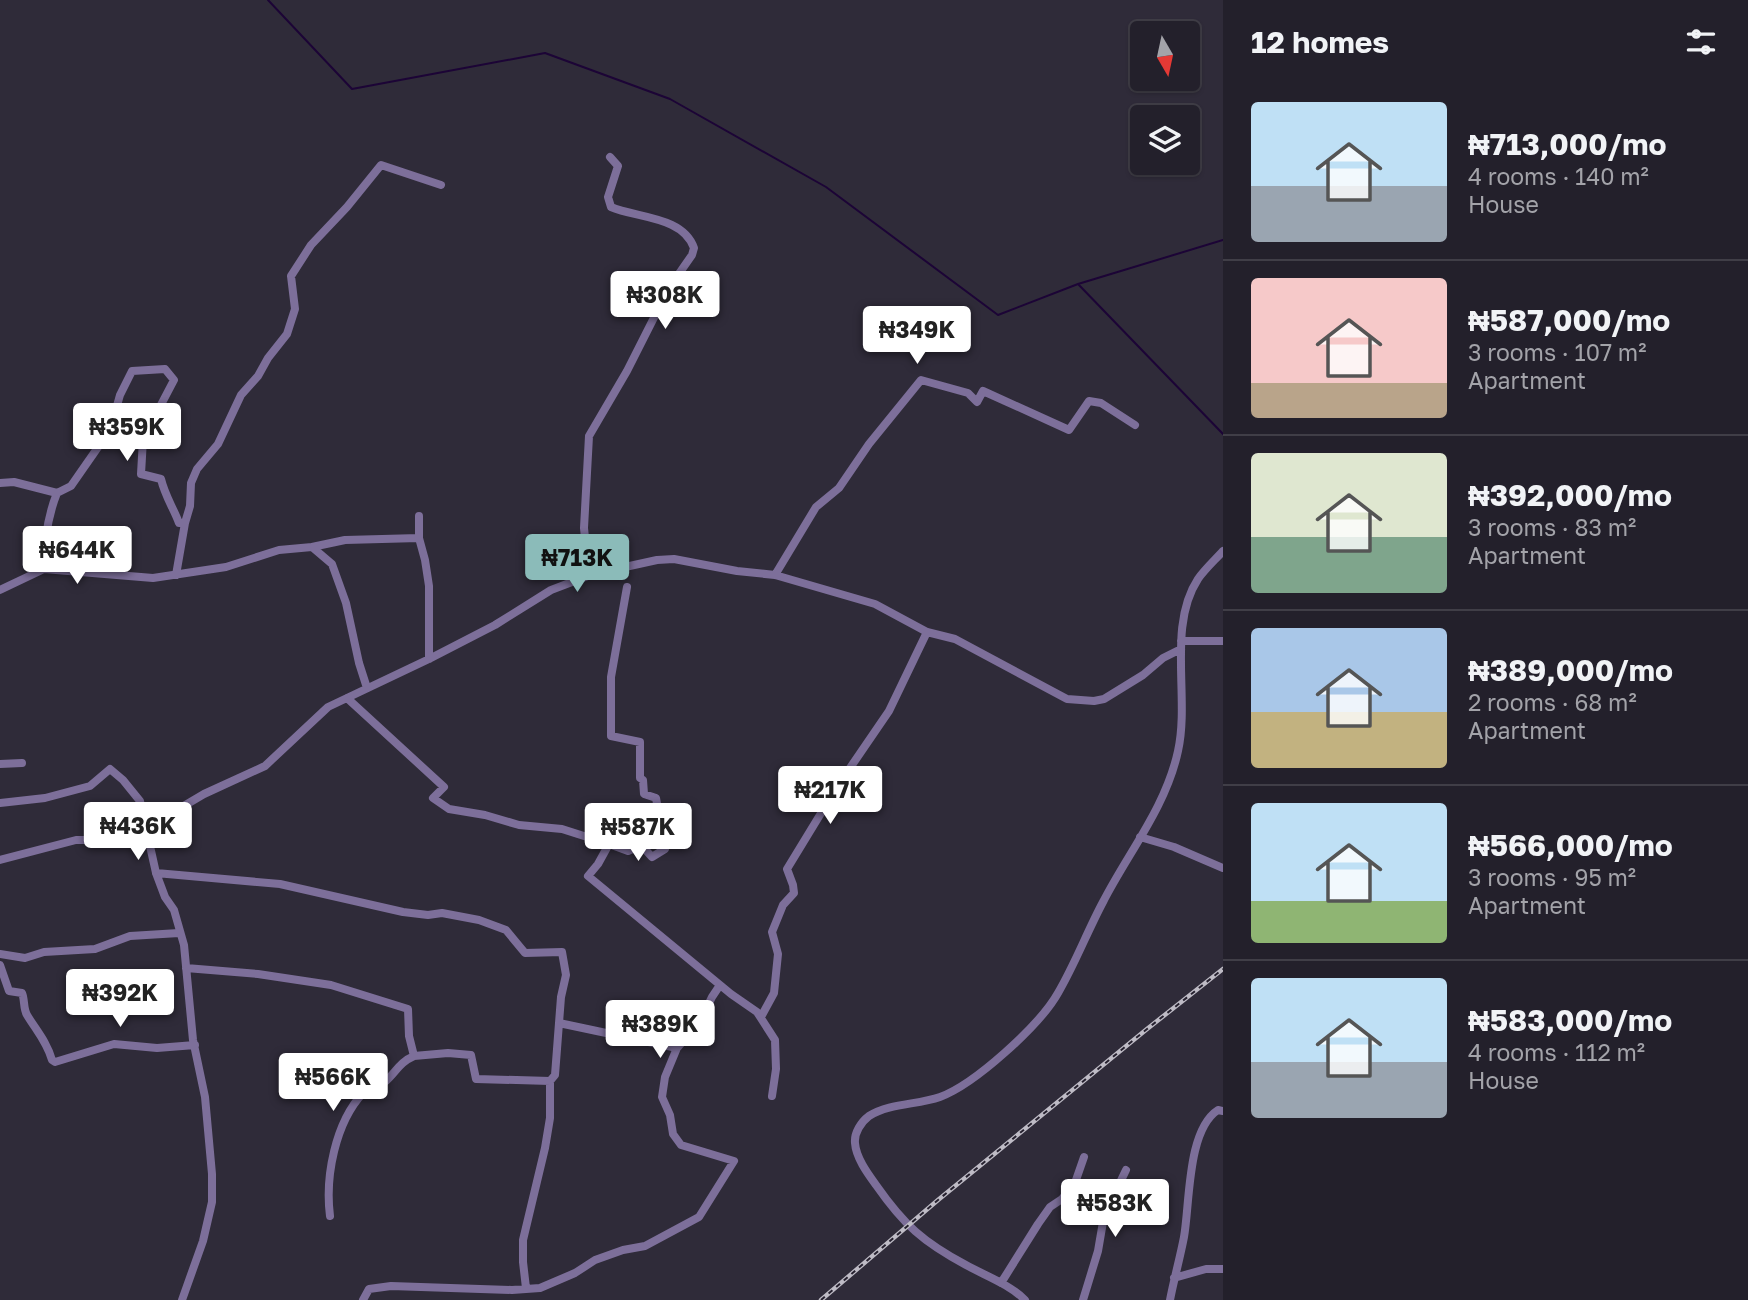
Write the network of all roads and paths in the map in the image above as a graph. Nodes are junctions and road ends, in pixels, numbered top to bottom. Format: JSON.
{"nodes":[{"id":1,"x":610,"y":157,"type":"dead end"},
{"id":2,"x":441,"y":185,"type":"dead end"},
{"id":3,"x":1135,"y":425,"type":"dead end"},
{"id":4,"x":110,"y":430,"type":"junction"},
{"id":5,"x":143,"y":439,"type":"junction"},
{"id":6,"x":0,"y":483,"type":"edge"},
{"id":7,"x":57,"y":493,"type":"junction"},
{"id":8,"x":419,"y":516,"type":"dead end"},
{"id":9,"x":185,"y":523,"type":"junction"},
{"id":10,"x":419,"y":538,"type":"junction"},
{"id":11,"x":312,"y":547,"type":"junction"},
{"id":12,"x":1223,"y":551,"type":"edge"},
{"id":13,"x":44,"y":569,"type":"junction"},
{"id":14,"x":593,"y":574,"type":"junction"},
{"id":15,"x":176,"y":575,"type":"junction"},
{"id":16,"x":775,"y":575,"type":"junction"},
{"id":17,"x":626,"y":587,"type":"dead end"},
{"id":18,"x":0,"y":590,"type":"edge"},
{"id":19,"x":927,"y":632,"type":"junction"},
{"id":20,"x":1223,"y":641,"type":"edge"},
{"id":21,"x":1181,"y":645,"type":"junction"},
{"id":22,"x":1169,"y":654,"type":"junction"},
{"id":23,"x":429,"y":659,"type":"junction"},
{"id":24,"x":1180,"y":660,"type":"junction"},
{"id":25,"x":367,"y":688,"type":"junction"},
{"id":26,"x":347,"y":698,"type":"junction"},
{"id":27,"x":22,"y":763,"type":"dead end"},
{"id":28,"x":0,"y":764,"type":"edge"},
{"id":29,"x":0,"y":803,"type":"edge"},
{"id":30,"x":146,"y":826,"type":"junction"},
{"id":31,"x":1140,"y":837,"type":"junction"},
{"id":32,"x":609,"y":845,"type":"junction"},
{"id":33,"x":0,"y":860,"type":"edge"},
{"id":34,"x":1223,"y":868,"type":"edge"},
{"id":35,"x":156,"y":873,"type":"junction"},
{"id":36,"x":179,"y":933,"type":"junction"},
{"id":37,"x":0,"y":954,"type":"edge"},
{"id":38,"x":0,"y":965,"type":"edge"},
{"id":39,"x":186,"y":968,"type":"junction"},
{"id":40,"x":720,"y":985,"type":"junction"},
{"id":41,"x":761,"y":1017,"type":"junction"},
{"id":42,"x":559,"y":1023,"type":"junction"},
{"id":43,"x":195,"y":1045,"type":"junction"},
{"id":44,"x":677,"y":1048,"type":"junction"},
{"id":45,"x":414,"y":1056,"type":"junction"},
{"id":46,"x":550,"y":1081,"type":"junction"},
{"id":47,"x":772,"y":1096,"type":"dead end"},
{"id":48,"x":1223,"y":1111,"type":"edge"},
{"id":49,"x":1084,"y":1157,"type":"dead end"},
{"id":50,"x":1126,"y":1170,"type":"dead end"},
{"id":51,"x":330,"y":1216,"type":"dead end"},
{"id":52,"x":1223,"y":1269,"type":"edge"},
{"id":53,"x":1174,"y":1279,"type":"junction"},
{"id":54,"x":1001,"y":1283,"type":"junction"},
{"id":55,"x":526,"y":1288,"type":"junction"},
{"id":56,"x":182,"y":1300,"type":"edge"},
{"id":57,"x":363,"y":1300,"type":"edge"},
{"id":58,"x":1025,"y":1300,"type":"edge"},
{"id":59,"x":1083,"y":1300,"type":"edge"},
{"id":60,"x":1170,"y":1300,"type":"edge"}],
"edges":[{"from":1,"to":14,"type":"street"},
{"from":2,"to":9,"type":"street"},
{"from":3,"to":16,"type":"street"},
{"from":4,"to":5,"type":"street"},
{"from":4,"to":5,"type":"street"},
{"from":4,"to":7,"type":"street"},
{"from":5,"to":9,"type":"street"},
{"from":6,"to":7,"type":"street"},
{"from":7,"to":13,"type":"street"},
{"from":8,"to":10,"type":"street"},
{"from":9,"to":15,"type":"street"},
{"from":10,"to":11,"type":"street"},
{"from":10,"to":23,"type":"street"},
{"from":11,"to":15,"type":"street"},
{"from":11,"to":25,"type":"street"},
{"from":12,"to":21,"type":"street"},
{"from":13,"to":15,"type":"street"},
{"from":13,"to":18,"type":"street"},
{"from":14,"to":16,"type":"street"},
{"from":14,"to":23,"type":"street"},
{"from":16,"to":19,"type":"street"},
{"from":17,"to":32,"type":"street"},
{"from":19,"to":22,"type":"street"},
{"from":19,"to":41,"type":"street"},
{"from":20,"to":21,"type":"street"},
{"from":21,"to":22,"type":"street"},
{"from":21,"to":24,"type":"street"},
{"from":22,"to":24,"type":"street"},
{"from":23,"to":25,"type":"street"},
{"from":24,"to":31,"type":"street"},
{"from":25,"to":26,"type":"street"},
{"from":26,"to":30,"type":"street"},
{"from":26,"to":32,"type":"street"},
{"from":27,"to":28,"type":"street"},
{"from":29,"to":30,"type":"street"},
{"from":30,"to":33,"type":"street"},
{"from":30,"to":35,"type":"street"},
{"from":31,"to":34,"type":"street"},
{"from":31,"to":54,"type":"street"},
{"from":32,"to":40,"type":"street"},
{"from":35,"to":36,"type":"street"},
{"from":35,"to":42,"type":"street"},
{"from":36,"to":37,"type":"street"},
{"from":36,"to":39,"type":"street"},
{"from":38,"to":43,"type":"street"},
{"from":39,"to":43,"type":"street"},
{"from":39,"to":45,"type":"street"},
{"from":40,"to":41,"type":"street"},
{"from":40,"to":44,"type":"street"},
{"from":41,"to":47,"type":"street"},
{"from":42,"to":44,"type":"street"},
{"from":42,"to":46,"type":"street"},
{"from":43,"to":56,"type":"street"},
{"from":44,"to":55,"type":"street"},
{"from":45,"to":46,"type":"street"},
{"from":45,"to":51,"type":"street"},
{"from":46,"to":55,"type":"street"},
{"from":48,"to":53,"type":"street"},
{"from":49,"to":54,"type":"street"},
{"from":50,"to":59,"type":"street"},
{"from":52,"to":53,"type":"street"},
{"from":53,"to":60,"type":"street"},
{"from":54,"to":58,"type":"street"},
{"from":55,"to":57,"type":"street"}]}
